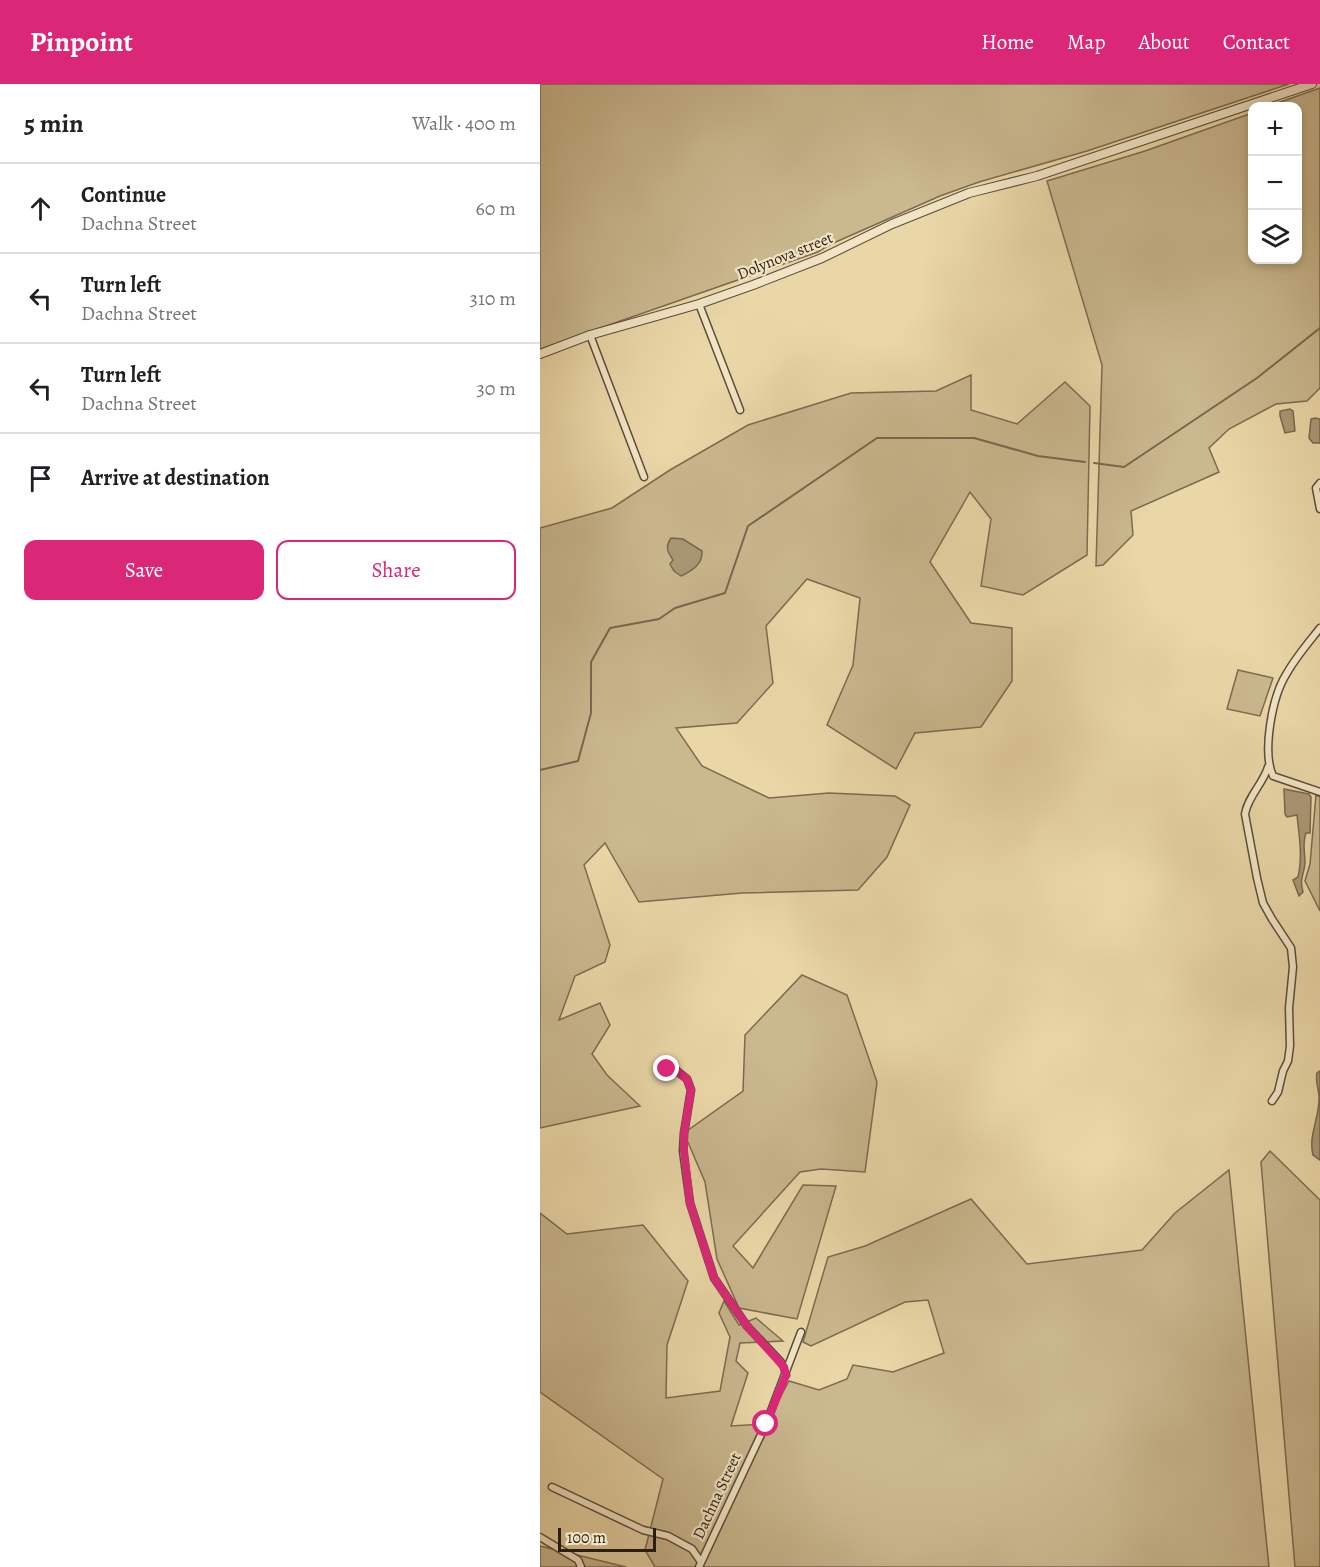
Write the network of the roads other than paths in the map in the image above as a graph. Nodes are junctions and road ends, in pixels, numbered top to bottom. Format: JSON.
{"nodes":[{"id":1,"x":1312,"y":84,"type":"edge"},
{"id":2,"x":699,"y":304,"type":"junction"},
{"id":3,"x":590,"y":335,"type":"junction"},
{"id":4,"x":540,"y":354,"type":"edge"},
{"id":5,"x":740,"y":410,"type":"dead end"},
{"id":6,"x":644,"y":477,"type":"dead end"},
{"id":7,"x":1320,"y":483,"type":"edge"},
{"id":8,"x":1320,"y":509,"type":"edge"},
{"id":9,"x":1320,"y":628,"type":"edge"},
{"id":10,"x":1268,"y":767,"type":"junction"},
{"id":11,"x":1320,"y":792,"type":"edge"},
{"id":12,"x":667,"y":1069,"type":"dead end"},
{"id":13,"x":1272,"y":1101,"type":"dead end"},
{"id":14,"x":801,"y":1332,"type":"dead end"},
{"id":15,"x":786,"y":1375,"type":"junction"},
{"id":16,"x":552,"y":1487,"type":"dead end"},
{"id":17,"x":540,"y":1537,"type":"edge"},
{"id":18,"x":700,"y":1564,"type":"edge"},
{"id":19,"x":581,"y":1567,"type":"edge"}],
"edges":[{"from":1,"to":2,"type":"street","name":"Dolynova street"},
{"from":2,"to":3,"type":"street","name":"Dolynova street"},
{"from":2,"to":5,"type":"street"},
{"from":3,"to":4,"type":"street","name":"Dolynova street"},
{"from":3,"to":6,"type":"street"},
{"from":7,"to":8,"type":"street"},
{"from":9,"to":10,"type":"street"},
{"from":10,"to":11,"type":"street"},
{"from":10,"to":13,"type":"street"},
{"from":12,"to":15,"type":"street"},
{"from":14,"to":15,"type":"street","name":"Dachna Street"},
{"from":15,"to":18,"type":"street","name":"Dachna Street"},
{"from":16,"to":18,"type":"street","name":"Dachna Street"},
{"from":17,"to":19,"type":"street"}]}
